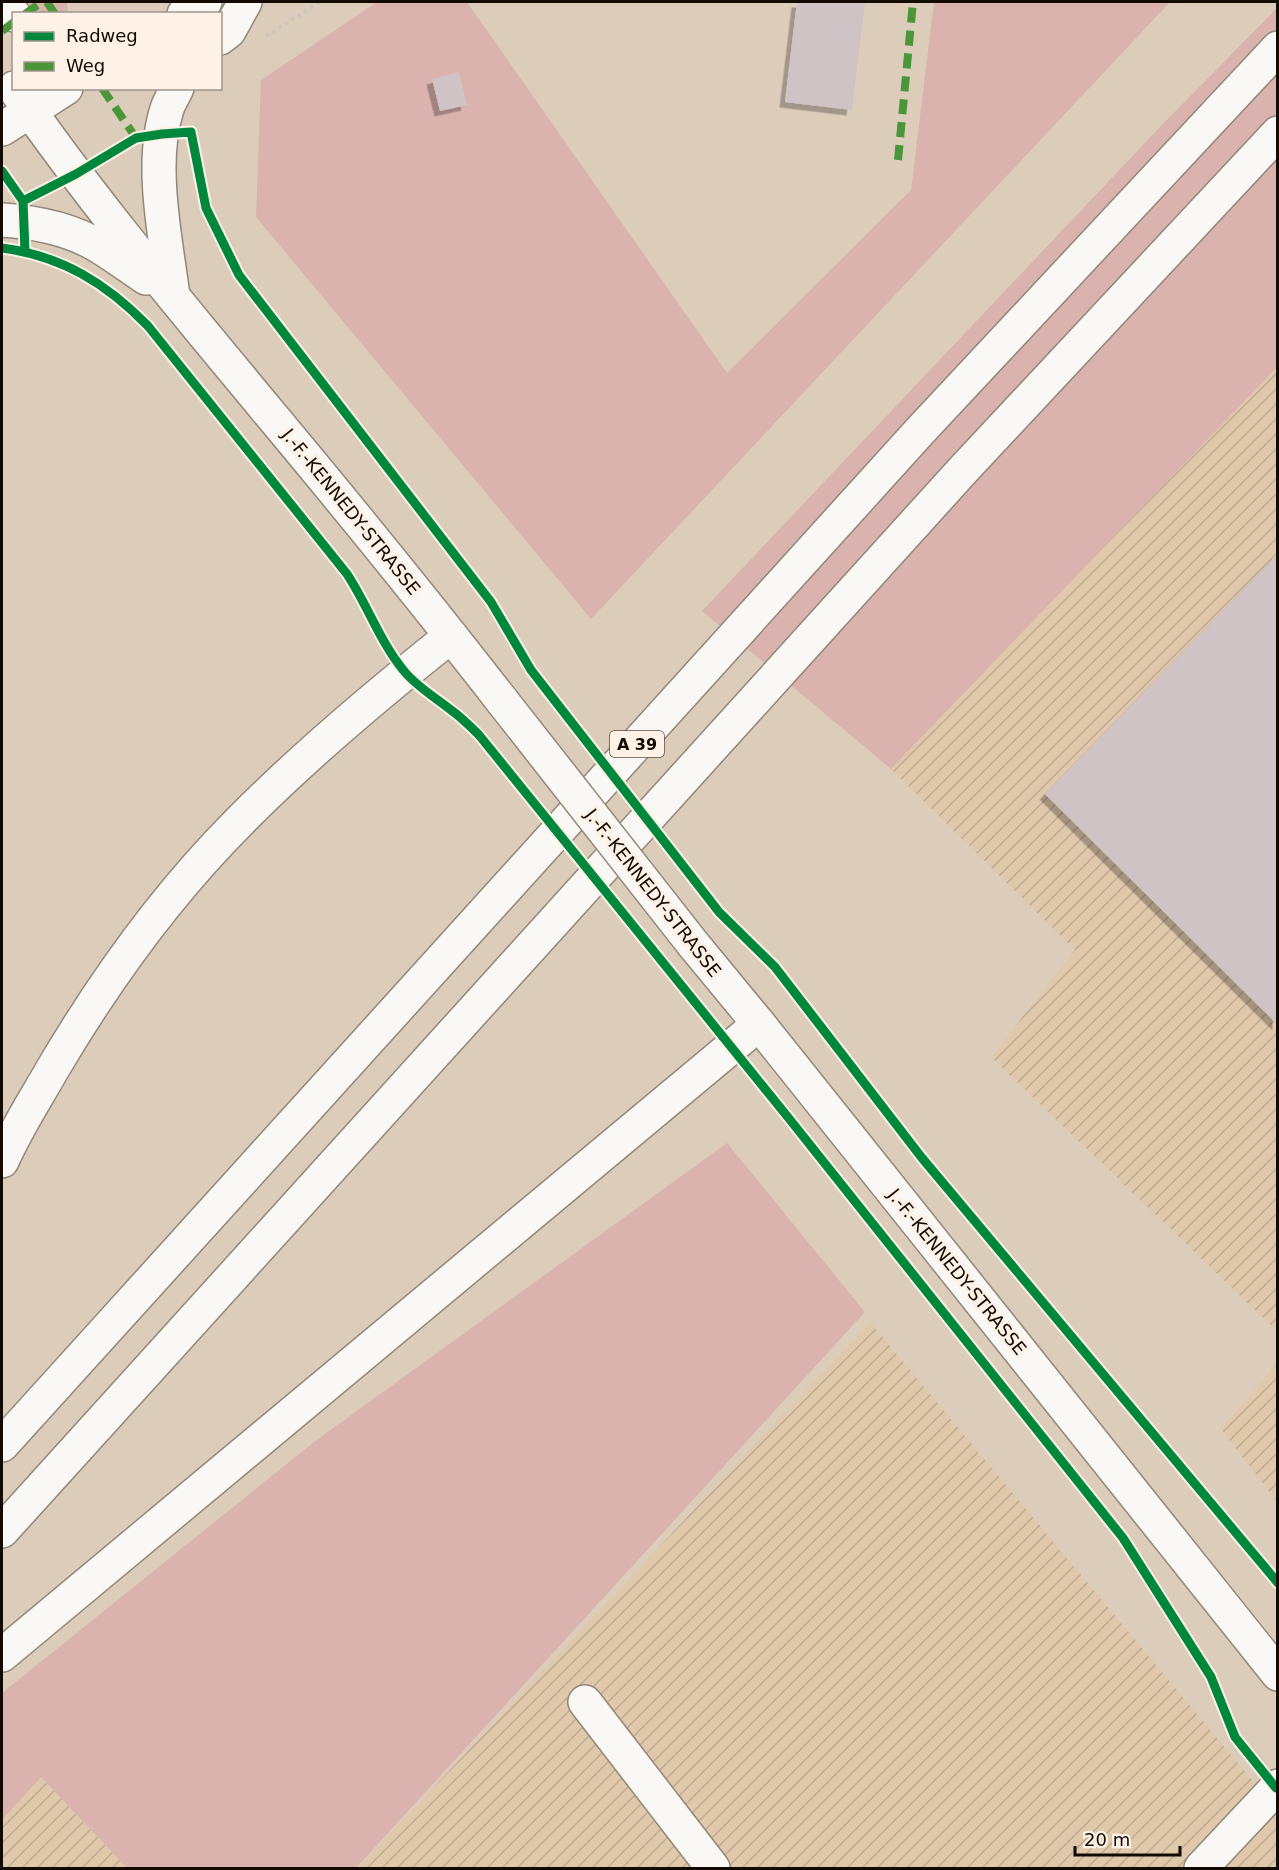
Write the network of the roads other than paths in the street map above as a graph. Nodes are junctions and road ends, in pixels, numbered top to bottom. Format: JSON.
{"nodes":[{"id":1,"x":205,"y":2,"type":"edge"},
{"id":2,"x":245,"y":2,"type":"edge"},
{"id":3,"x":188,"y":12,"type":"edge"},
{"id":4,"x":222,"y":37,"type":"edge"},
{"id":5,"x":1278,"y":48,"type":"edge"},
{"id":6,"x":2,"y":71,"type":"edge"},
{"id":7,"x":12,"y":86,"type":"edge"},
{"id":8,"x":54,"y":90,"type":"edge"},
{"id":9,"x":176,"y":90,"type":"edge"},
{"id":10,"x":19,"y":96,"type":"edge"},
{"id":11,"x":2,"y":129,"type":"edge"},
{"id":12,"x":1278,"y":134,"type":"edge"},
{"id":13,"x":2,"y":220,"type":"edge"},
{"id":14,"x":173,"y":296,"type":"junction"},
{"id":15,"x":451,"y":636,"type":"junction"},
{"id":16,"x":759,"y":1024,"type":"junction"},
{"id":17,"x":2,"y":1161,"type":"edge"},
{"id":18,"x":2,"y":1445,"type":"edge"},
{"id":19,"x":2,"y":1531,"type":"edge"},
{"id":20,"x":2,"y":1654,"type":"edge"},
{"id":21,"x":1278,"y":1674,"type":"edge"},
{"id":22,"x":585,"y":1702,"type":"dead end"},
{"id":23,"x":1278,"y":1786,"type":"edge"},
{"id":24,"x":713,"y":1869,"type":"edge"},
{"id":25,"x":1201,"y":1869,"type":"edge"}],
"edges":[{"from":1,"to":3,"type":"main road"},
{"from":2,"to":4,"type":"main road"},
{"from":5,"to":18,"type":"main road","number":"A 39"},
{"from":6,"to":7,"type":"main road","name":"J.-F.-KENNEDY-STRASSE"},
{"from":8,"to":10,"type":"main road"},
{"from":9,"to":14,"type":"main road"},
{"from":10,"to":11,"type":"main road"},
{"from":10,"to":14,"type":"main road","name":"J.-F.-KENNEDY-STRASSE"},
{"from":12,"to":19,"type":"main road"},
{"from":13,"to":14,"type":"main road"},
{"from":14,"to":15,"type":"main road","name":"J.-F.-KENNEDY-STRASSE"},
{"from":15,"to":16,"type":"main road","name":"J.-F.-KENNEDY-STRASSE","bridge":true},
{"from":15,"to":17,"type":"main road"},
{"from":16,"to":20,"type":"main road"},
{"from":16,"to":21,"type":"main road","name":"J.-F.-KENNEDY-STRASSE"},
{"from":22,"to":24,"type":"main road"},
{"from":23,"to":25,"type":"main road"}]}
